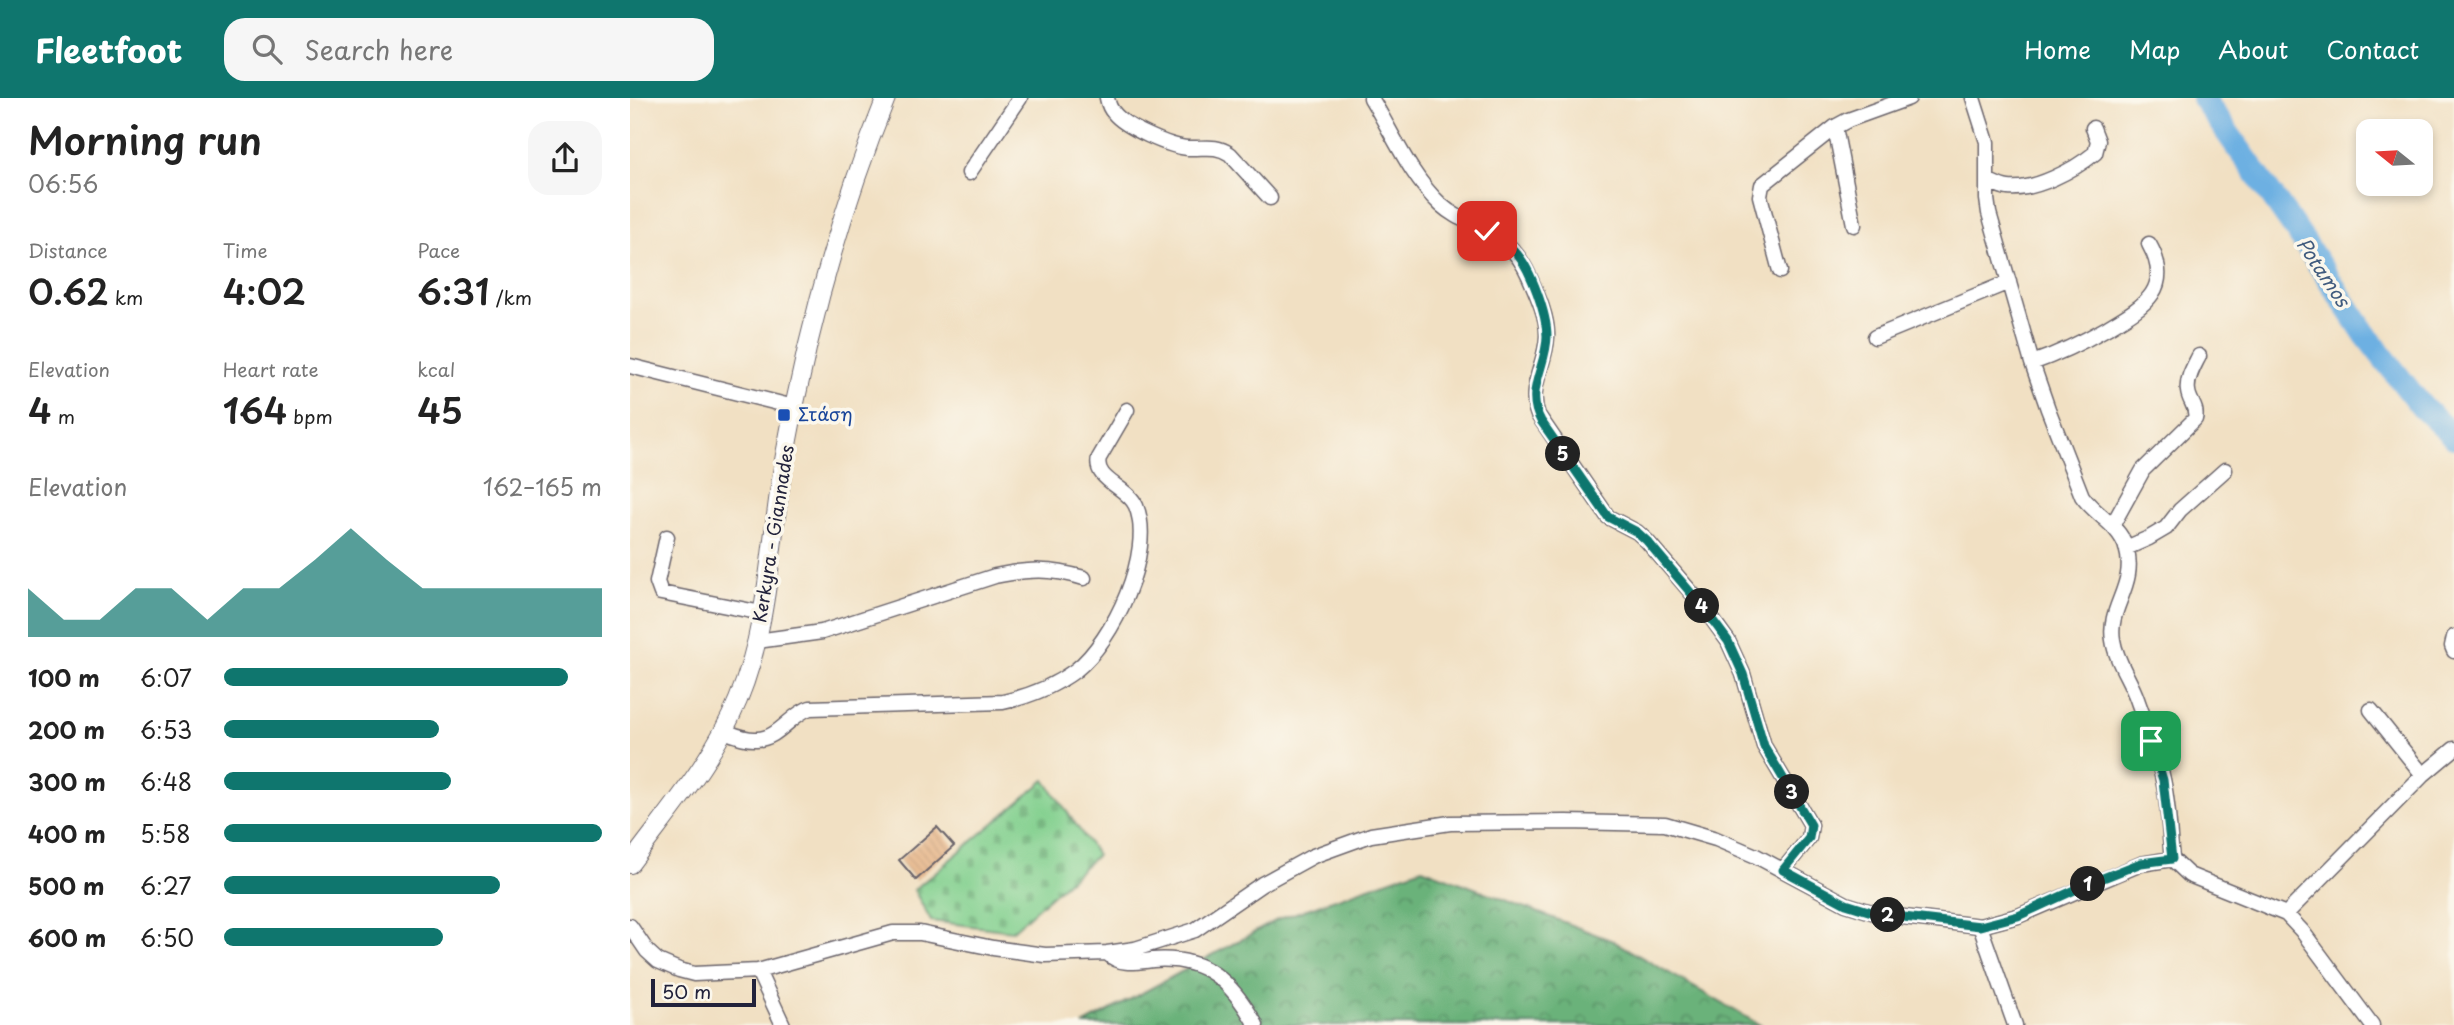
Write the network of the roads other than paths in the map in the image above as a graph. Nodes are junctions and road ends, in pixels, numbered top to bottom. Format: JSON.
{"nodes":[{"id":1,"x":886,"y":98,"type":"edge"},
{"id":2,"x":1020,"y":98,"type":"edge"},
{"id":3,"x":1107,"y":98,"type":"edge"},
{"id":4,"x":1371,"y":98,"type":"edge"},
{"id":5,"x":1909,"y":98,"type":"edge"},
{"id":6,"x":1973,"y":98,"type":"edge"},
{"id":7,"x":1835,"y":127,"type":"junction"},
{"id":8,"x":2093,"y":128,"type":"dead end"},
{"id":9,"x":969,"y":173,"type":"dead end"},
{"id":10,"x":1987,"y":180,"type":"junction"},
{"id":11,"x":1270,"y":198,"type":"dead end"},
{"id":12,"x":1854,"y":225,"type":"dead end"},
{"id":13,"x":2149,"y":244,"type":"dead end"},
{"id":14,"x":1780,"y":271,"type":"dead end"},
{"id":15,"x":2009,"y":282,"type":"junction"},
{"id":16,"x":1875,"y":337,"type":"dead end"},
{"id":17,"x":2199,"y":356,"type":"dead end"},
{"id":18,"x":2032,"y":363,"type":"junction"},
{"id":19,"x":630,"y":366,"type":"edge"},
{"id":20,"x":794,"y":407,"type":"junction"},
{"id":21,"x":1127,"y":410,"type":"dead end"},
{"id":22,"x":2225,"y":470,"type":"dead end"},
{"id":23,"x":2112,"y":526,"type":"junction"},
{"id":24,"x":667,"y":537,"type":"dead end"},
{"id":25,"x":2126,"y":548,"type":"junction"},
{"id":26,"x":1084,"y":578,"type":"dead end"},
{"id":27,"x":762,"y":613,"type":"junction"},
{"id":28,"x":2454,"y":637,"type":"edge"},
{"id":29,"x":757,"y":641,"type":"junction"},
{"id":30,"x":2454,"y":652,"type":"edge"},
{"id":31,"x":2371,"y":710,"type":"dead end"},
{"id":32,"x":724,"y":731,"type":"junction"},
{"id":33,"x":2454,"y":749,"type":"edge"},
{"id":34,"x":2423,"y":775,"type":"junction"},
{"id":35,"x":2172,"y":859,"type":"junction"},
{"id":36,"x":630,"y":864,"type":"edge"},
{"id":37,"x":1783,"y":870,"type":"junction"},
{"id":38,"x":2286,"y":914,"type":"junction"},
{"id":39,"x":630,"y":926,"type":"edge"},
{"id":40,"x":1980,"y":926,"type":"junction"},
{"id":41,"x":1107,"y":953,"type":"junction"},
{"id":42,"x":758,"y":971,"type":"junction"},
{"id":43,"x":783,"y":1025,"type":"edge"},
{"id":44,"x":1256,"y":1025,"type":"edge"},
{"id":45,"x":2015,"y":1025,"type":"edge"},
{"id":46,"x":2372,"y":1025,"type":"edge"}],
"edges":[{"from":1,"to":20,"type":"main road","name":"Kerkyra - Giannades"},
{"from":2,"to":9,"type":"street"},
{"from":3,"to":11,"type":"street"},
{"from":4,"to":37,"type":"street"},
{"from":5,"to":7,"type":"street"},
{"from":6,"to":10,"type":"street"},
{"from":7,"to":12,"type":"street"},
{"from":7,"to":14,"type":"street"},
{"from":8,"to":10,"type":"street"},
{"from":10,"to":15,"type":"street"},
{"from":13,"to":18,"type":"street"},
{"from":15,"to":16,"type":"street"},
{"from":15,"to":18,"type":"street"},
{"from":17,"to":23,"type":"street"},
{"from":18,"to":23,"type":"street"},
{"from":19,"to":20,"type":"street"},
{"from":20,"to":27,"type":"main road","name":"Kerkyra - Giannades"},
{"from":21,"to":32,"type":"street"},
{"from":22,"to":25,"type":"street"},
{"from":23,"to":25,"type":"street"},
{"from":24,"to":27,"type":"street"},
{"from":25,"to":35,"type":"street"},
{"from":26,"to":29,"type":"street"},
{"from":27,"to":29,"type":"main road","name":"Kerkyra - Giannades"},
{"from":28,"to":30,"type":"street"},
{"from":29,"to":32,"type":"main road","name":"Kerkyra - Giannades"},
{"from":31,"to":34,"type":"street"},
{"from":32,"to":36,"type":"main road","name":"Kerkyra - Giannades"},
{"from":33,"to":34,"type":"street"},
{"from":34,"to":38,"type":"street"},
{"from":35,"to":38,"type":"street"},
{"from":35,"to":40,"type":"street"},
{"from":37,"to":40,"type":"street"},
{"from":37,"to":41,"type":"street"},
{"from":38,"to":46,"type":"street"},
{"from":39,"to":42,"type":"street"},
{"from":40,"to":45,"type":"street"},
{"from":41,"to":42,"type":"street"},
{"from":41,"to":44,"type":"street"},
{"from":42,"to":43,"type":"street"}]}
